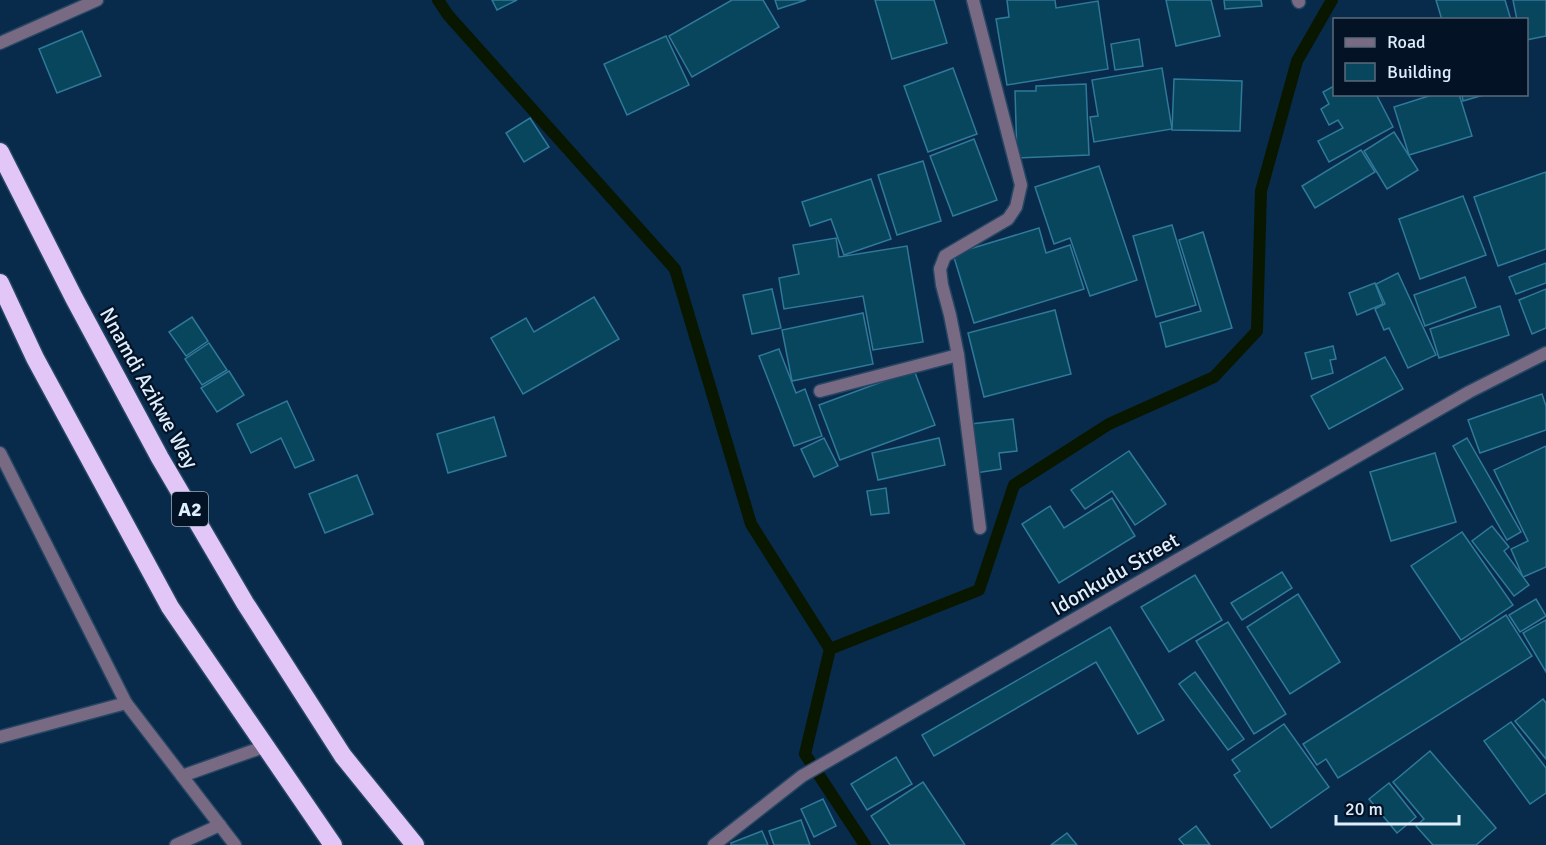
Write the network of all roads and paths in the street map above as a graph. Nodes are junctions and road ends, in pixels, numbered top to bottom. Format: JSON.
{"nodes":[{"id":1,"x":97,"y":0,"type":"edge"},
{"id":2,"x":973,"y":0,"type":"edge"},
{"id":3,"x":0,"y":43,"type":"edge"},
{"id":4,"x":0,"y":152,"type":"edge"},
{"id":5,"x":0,"y":283,"type":"edge"},
{"id":6,"x":1546,"y":353,"type":"edge"},
{"id":7,"x":958,"y":355,"type":"junction"},
{"id":8,"x":820,"y":391,"type":"dead end"},
{"id":9,"x":0,"y":453,"type":"edge"},
{"id":10,"x":980,"y":528,"type":"dead end"},
{"id":11,"x":126,"y":703,"type":"junction"},
{"id":12,"x":0,"y":737,"type":"edge"},
{"id":13,"x":266,"y":746,"type":"junction"},
{"id":14,"x":182,"y":776,"type":"junction"},
{"id":15,"x":220,"y":825,"type":"junction"},
{"id":16,"x":176,"y":845,"type":"edge"},
{"id":17,"x":235,"y":845,"type":"edge"},
{"id":18,"x":333,"y":845,"type":"edge"},
{"id":19,"x":415,"y":845,"type":"edge"},
{"id":20,"x":714,"y":845,"type":"edge"}],
"edges":[{"from":1,"to":3,"type":"street"},
{"from":2,"to":7,"type":"street"},
{"from":4,"to":19,"type":"highway","name":"Nnamdi Azikwe Way","number":"A2"},
{"from":5,"to":13,"type":"highway"},
{"from":6,"to":20,"type":"street","name":"Idonkudu Street"},
{"from":7,"to":8,"type":"street"},
{"from":7,"to":10,"type":"street"},
{"from":9,"to":11,"type":"street"},
{"from":11,"to":12,"type":"street"},
{"from":11,"to":14,"type":"street"},
{"from":13,"to":14,"type":"street"},
{"from":13,"to":18,"type":"highway"},
{"from":14,"to":15,"type":"street"},
{"from":15,"to":16,"type":"street"},
{"from":15,"to":17,"type":"street"}]}
